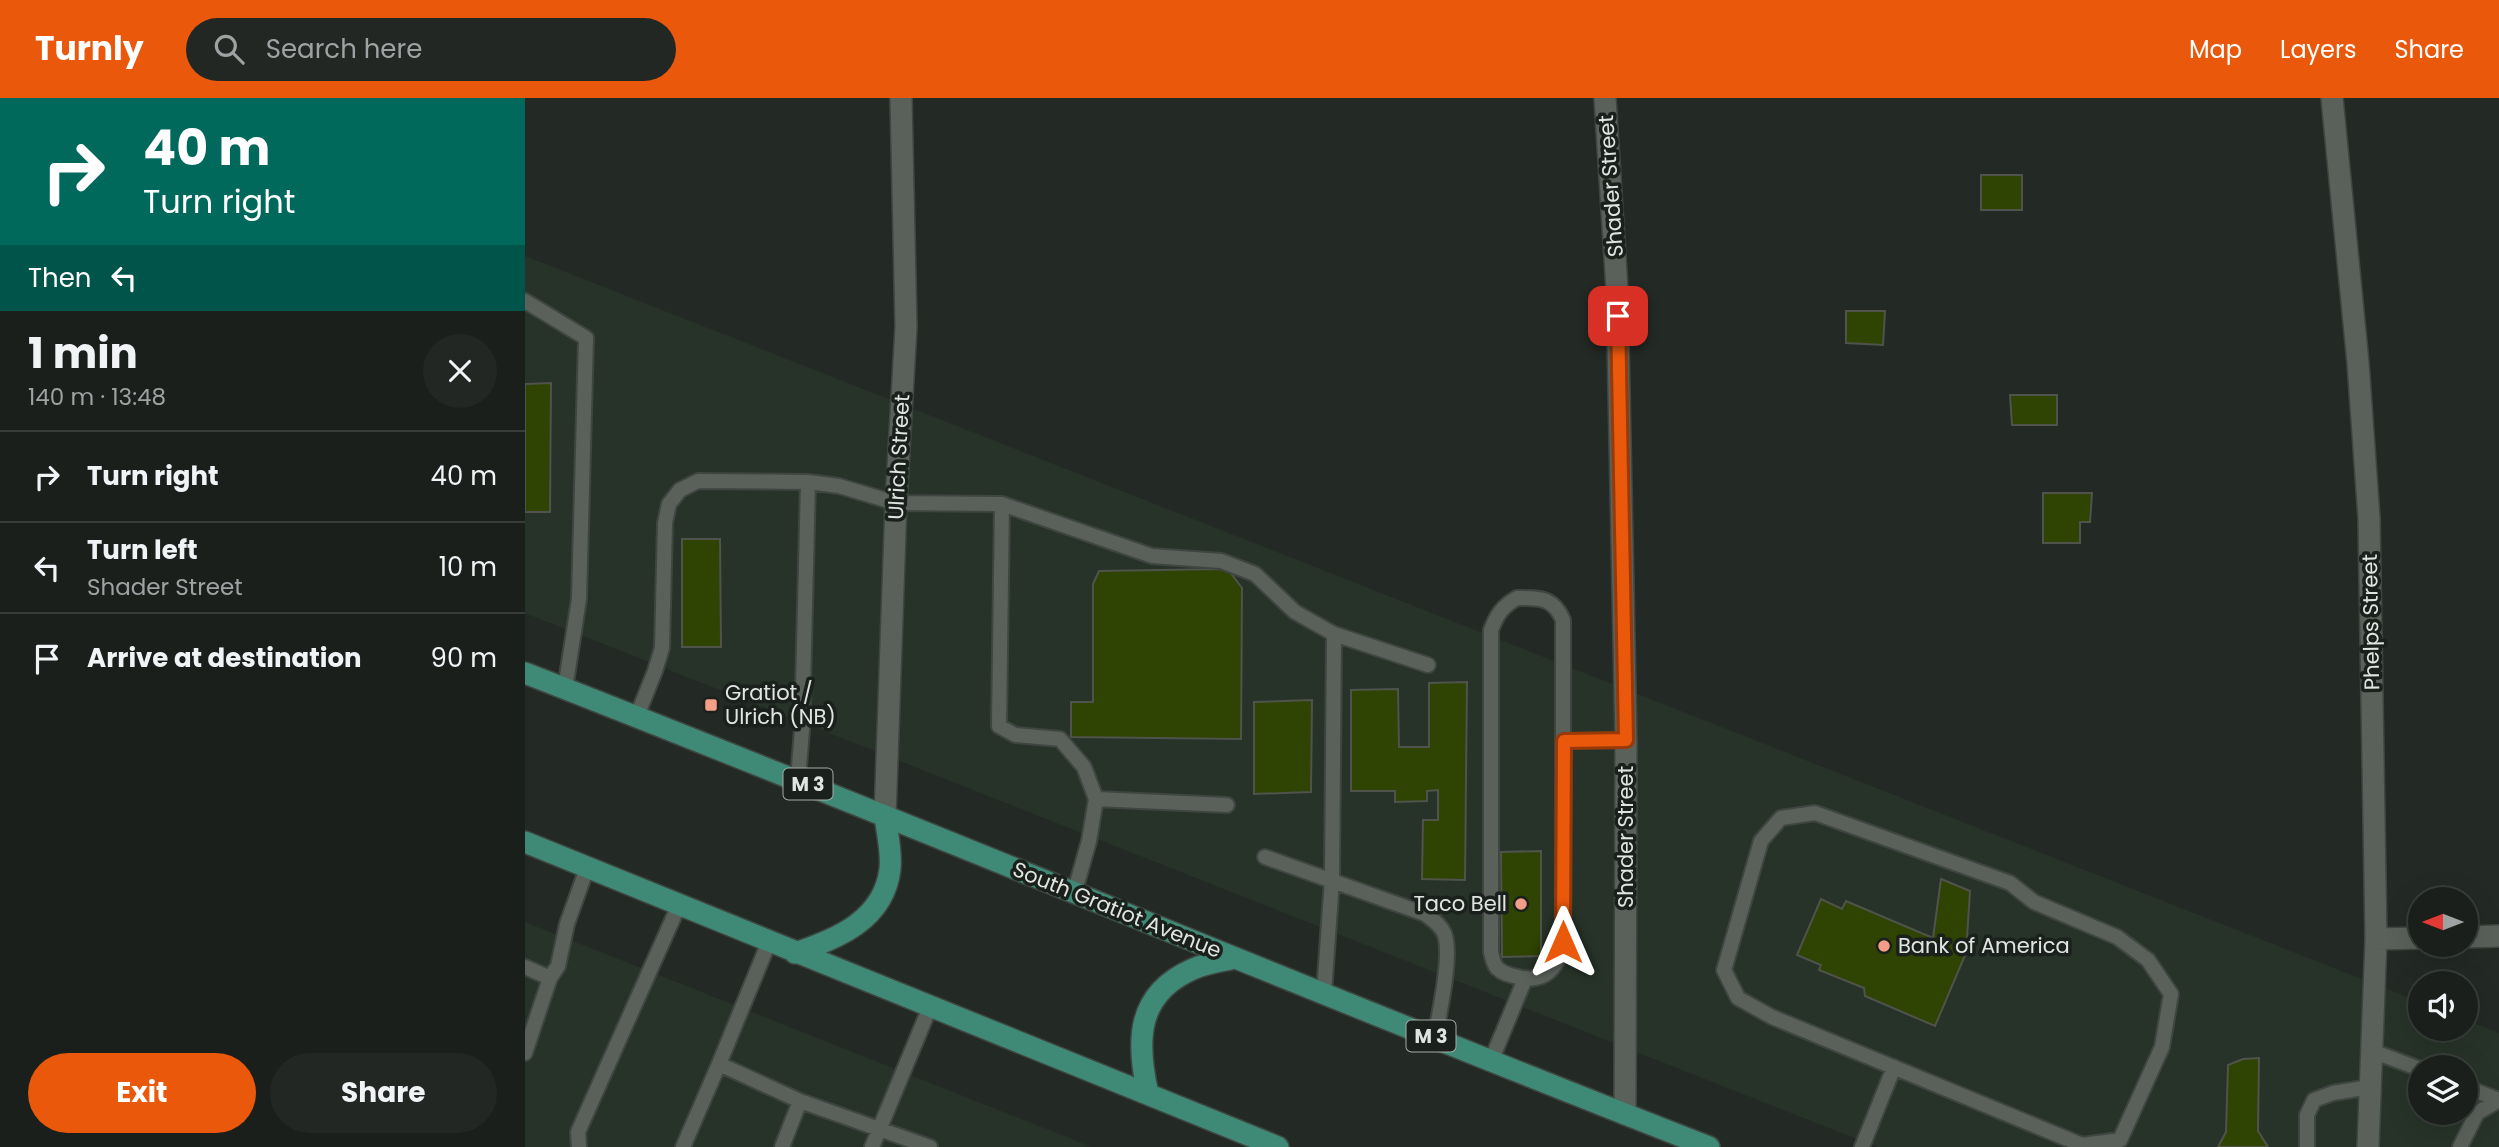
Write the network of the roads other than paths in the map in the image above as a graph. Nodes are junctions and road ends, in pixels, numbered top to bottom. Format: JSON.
{"nodes":[{"id":1,"x":901,"y":98,"type":"edge"},
{"id":2,"x":1605,"y":98,"type":"edge"},
{"id":3,"x":2332,"y":98,"type":"edge"},
{"id":4,"x":525,"y":301,"type":"edge"},
{"id":5,"x":808,"y":482,"type":"junction"},
{"id":6,"x":896,"y":503,"type":"junction"},
{"id":7,"x":1002,"y":504,"type":"junction"},
{"id":8,"x":1333,"y":635,"type":"junction"},
{"id":9,"x":1428,"y":665,"type":"dead end"},
{"id":10,"x":525,"y":673,"type":"edge"},
{"id":11,"x":565,"y":689,"type":"junction"},
{"id":12,"x":637,"y":716,"type":"junction"},
{"id":13,"x":1626,"y":740,"type":"junction"},
{"id":14,"x":1564,"y":741,"type":"junction"},
{"id":15,"x":798,"y":779,"type":"junction"},
{"id":16,"x":1096,"y":799,"type":"junction"},
{"id":17,"x":1227,"y":805,"type":"dead end"},
{"id":18,"x":885,"y":816,"type":"junction"},
{"id":19,"x":525,"y":842,"type":"edge"},
{"id":20,"x":1265,"y":857,"type":"dead end"},
{"id":21,"x":587,"y":868,"type":"junction"},
{"id":22,"x":1332,"y":880,"type":"junction"},
{"id":23,"x":1074,"y":894,"type":"junction"},
{"id":24,"x":679,"y":905,"type":"junction"},
{"id":25,"x":2499,"y":936,"type":"edge"},
{"id":26,"x":2478,"y":937,"type":"edge"},
{"id":27,"x":2408,"y":938,"type":"edge"},
{"id":28,"x":2376,"y":939,"type":"junction"},
{"id":29,"x":769,"y":942,"type":"junction"},
{"id":30,"x":795,"y":953,"type":"junction"},
{"id":31,"x":1236,"y":958,"type":"junction"},
{"id":32,"x":525,"y":967,"type":"edge"},
{"id":33,"x":550,"y":978,"type":"junction"},
{"id":34,"x":1525,"y":979,"type":"junction"},
{"id":35,"x":1324,"y":993,"type":"junction"},
{"id":36,"x":930,"y":1007,"type":"junction"},
{"id":37,"x":1435,"y":1038,"type":"junction"},
{"id":38,"x":2372,"y":1051,"type":"junction"},
{"id":39,"x":525,"y":1053,"type":"edge"},
{"id":40,"x":1491,"y":1061,"type":"junction"},
{"id":41,"x":719,"y":1064,"type":"junction"},
{"id":42,"x":2408,"y":1064,"type":"edge"},
{"id":43,"x":1893,"y":1067,"type":"junction"},
{"id":44,"x":2370,"y":1087,"type":"junction"},
{"id":45,"x":2478,"y":1092,"type":"edge"},
{"id":46,"x":1148,"y":1094,"type":"junction"},
{"id":47,"x":2499,"y":1100,"type":"edge"},
{"id":48,"x":800,"y":1101,"type":"junction"},
{"id":49,"x":1625,"y":1114,"type":"junction"},
{"id":50,"x":880,"y":1128,"type":"junction"},
{"id":51,"x":2082,"y":1146,"type":"edge"},
{"id":52,"x":579,"y":1147,"type":"edge"},
{"id":53,"x":683,"y":1147,"type":"edge"},
{"id":54,"x":782,"y":1147,"type":"edge"},
{"id":55,"x":872,"y":1147,"type":"edge"},
{"id":56,"x":930,"y":1147,"type":"edge"},
{"id":57,"x":1278,"y":1147,"type":"edge"},
{"id":58,"x":1709,"y":1147,"type":"edge"},
{"id":59,"x":1862,"y":1147,"type":"edge"},
{"id":60,"x":2307,"y":1147,"type":"edge"},
{"id":61,"x":2368,"y":1147,"type":"edge"},
{"id":62,"x":2460,"y":1147,"type":"edge"}],
"edges":[{"from":1,"to":6,"type":"street","name":"Ulrich Street"},
{"from":2,"to":13,"type":"street","name":"Shader Street"},
{"from":3,"to":28,"type":"street","name":"Phelps Street"},
{"from":4,"to":11,"type":"lane"},
{"from":5,"to":6,"type":"lane"},
{"from":5,"to":12,"type":"lane"},
{"from":5,"to":15,"type":"lane"},
{"from":6,"to":7,"type":"lane"},
{"from":6,"to":18,"type":"street","name":"Ulrich Street"},
{"from":7,"to":8,"type":"lane"},
{"from":7,"to":16,"type":"lane"},
{"from":8,"to":9,"type":"lane"},
{"from":8,"to":22,"type":"lane"},
{"from":10,"to":11,"type":"main road","name":"South Gratiot Avenue","number":"M 3"},
{"from":11,"to":12,"type":"main road","name":"South Gratiot Avenue","number":"M 3"},
{"from":12,"to":15,"type":"main road","name":"South Gratiot Avenue","number":"M 3"},
{"from":13,"to":14,"type":"lane"},
{"from":13,"to":49,"type":"street","name":"Shader Street"},
{"from":14,"to":34,"type":"lane"},
{"from":14,"to":34,"type":"lane"},
{"from":15,"to":18,"type":"main road","name":"South Gratiot Avenue","number":"M 3"},
{"from":16,"to":17,"type":"lane"},
{"from":16,"to":23,"type":"lane"},
{"from":18,"to":23,"type":"main road","name":"South Gratiot Avenue","number":"M 3"},
{"from":18,"to":30,"type":"main road"},
{"from":19,"to":21,"type":"main road"},
{"from":20,"to":22,"type":"lane"},
{"from":21,"to":24,"type":"main road"},
{"from":21,"to":33,"type":"lane"},
{"from":22,"to":35,"type":"lane"},
{"from":22,"to":37,"type":"lane"},
{"from":23,"to":31,"type":"main road","name":"South Gratiot Avenue","number":"M 3"},
{"from":24,"to":29,"type":"main road"},
{"from":24,"to":52,"type":"lane"},
{"from":25,"to":26,"type":"street"},
{"from":27,"to":28,"type":"street"},
{"from":28,"to":38,"type":"street","name":"Phelps Street"},
{"from":29,"to":30,"type":"main road"},
{"from":29,"to":41,"type":"lane"},
{"from":30,"to":36,"type":"main road"},
{"from":31,"to":35,"type":"main road","name":"South Gratiot Avenue","number":"M 3"},
{"from":31,"to":46,"type":"main road"},
{"from":32,"to":33,"type":"lane"},
{"from":33,"to":39,"type":"lane"},
{"from":34,"to":40,"type":"lane"},
{"from":35,"to":37,"type":"main road","name":"South Gratiot Avenue","number":"M 3"},
{"from":36,"to":46,"type":"main road"},
{"from":36,"to":50,"type":"lane"},
{"from":37,"to":40,"type":"main road","name":"South Gratiot Avenue","number":"M 3"},
{"from":38,"to":42,"type":"lane"},
{"from":38,"to":44,"type":"street","name":"Phelps Street"},
{"from":40,"to":49,"type":"main road","name":"South Gratiot Avenue","number":"M 3"},
{"from":41,"to":48,"type":"lane"},
{"from":41,"to":53,"type":"lane"},
{"from":43,"to":51,"type":"lane"},
{"from":43,"to":51,"type":"lane"},
{"from":43,"to":59,"type":"lane"},
{"from":44,"to":60,"type":"lane"},
{"from":44,"to":61,"type":"street","name":"Phelps Street"},
{"from":45,"to":47,"type":"lane"},
{"from":46,"to":57,"type":"main road"},
{"from":47,"to":62,"type":"lane"},
{"from":48,"to":50,"type":"lane"},
{"from":48,"to":54,"type":"lane"},
{"from":49,"to":58,"type":"main road","name":"South Gratiot Avenue","number":"M 3"},
{"from":50,"to":55,"type":"lane"},
{"from":50,"to":56,"type":"lane"}]}
